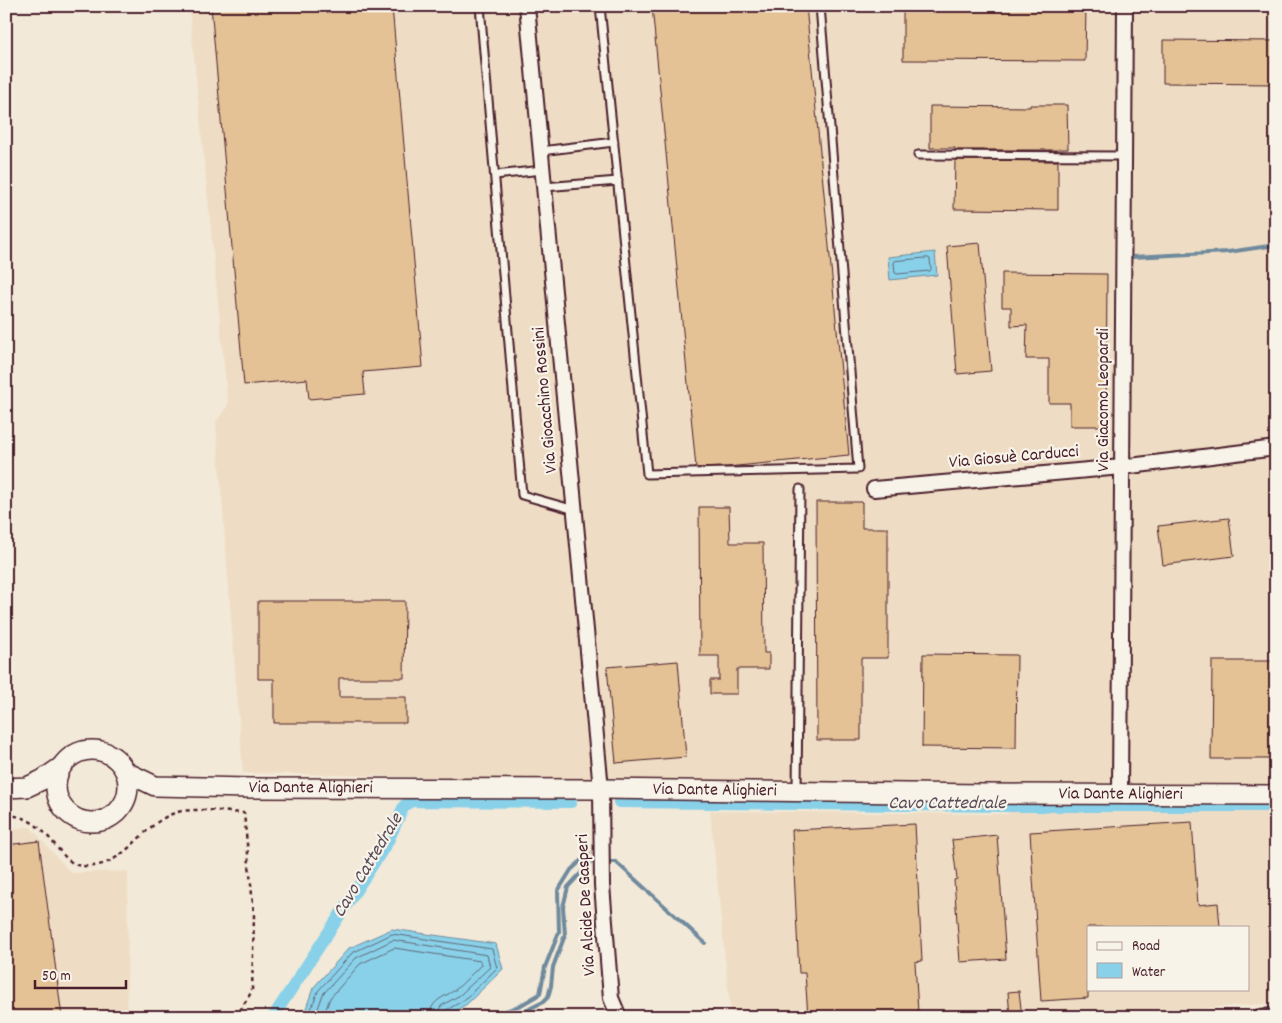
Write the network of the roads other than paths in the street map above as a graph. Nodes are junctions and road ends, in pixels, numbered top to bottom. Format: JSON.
{"nodes":[{"id":1,"x":480,"y":6,"type":"edge"},
{"id":2,"x":527,"y":6,"type":"edge"},
{"id":3,"x":600,"y":6,"type":"edge"},
{"id":4,"x":820,"y":6,"type":"edge"},
{"id":5,"x":1125,"y":6,"type":"edge"},
{"id":6,"x":614,"y":142,"type":"junction"},
{"id":7,"x":541,"y":151,"type":"junction"},
{"id":8,"x":918,"y":155,"type":"dead end"},
{"id":9,"x":1124,"y":156,"type":"junction"},
{"id":10,"x":543,"y":170,"type":"junction"},
{"id":11,"x":495,"y":175,"type":"junction"},
{"id":12,"x":618,"y":181,"type":"junction"},
{"id":13,"x":544,"y":187,"type":"junction"},
{"id":14,"x":1276,"y":448,"type":"edge"},
{"id":15,"x":1122,"y":467,"type":"junction"},
{"id":16,"x":800,"y":489,"type":"dead end"},
{"id":17,"x":874,"y":489,"type":"dead end"},
{"id":18,"x":575,"y":510,"type":"junction"},
{"id":19,"x":61,"y":767,"type":"junction"},
{"id":20,"x":126,"y":772,"type":"junction"},
{"id":21,"x":155,"y":786,"type":"junction"},
{"id":22,"x":28,"y":787,"type":"junction"},
{"id":23,"x":6,"y":788,"type":"edge"},
{"id":24,"x":602,"y":790,"type":"junction"},
{"id":25,"x":797,"y":792,"type":"junction"},
{"id":26,"x":1120,"y":794,"type":"junction"},
{"id":27,"x":1276,"y":795,"type":"edge"},
{"id":28,"x":127,"y":798,"type":"junction"},
{"id":29,"x":59,"y":802,"type":"junction"},
{"id":30,"x":1276,"y":1016,"type":"edge"},
{"id":31,"x":620,"y":1017,"type":"edge"},
{"id":32,"x":1260,"y":1017,"type":"edge"}],
"edges":[{"from":1,"to":11,"type":"lane"},
{"from":2,"to":7,"type":"street","name":"Via Gioacchino Rossini"},
{"from":3,"to":6,"type":"lane"},
{"from":4,"to":12,"type":"lane"},
{"from":5,"to":9,"type":"street","name":"Via Giacomo Leopardi"},
{"from":6,"to":7,"type":"lane"},
{"from":6,"to":12,"type":"lane"},
{"from":7,"to":10,"type":"street","name":"Via Gioacchino Rossini"},
{"from":8,"to":9,"type":"lane"},
{"from":9,"to":15,"type":"street","name":"Via Giacomo Leopardi"},
{"from":10,"to":11,"type":"lane"},
{"from":10,"to":13,"type":"street","name":"Via Gioacchino Rossini"},
{"from":11,"to":18,"type":"lane"},
{"from":12,"to":13,"type":"lane"},
{"from":13,"to":18,"type":"street","name":"Via Gioacchino Rossini"},
{"from":14,"to":15,"type":"street","name":"Via Giosuè Carducci"},
{"from":15,"to":17,"type":"street","name":"Via Giosuè Carducci"},
{"from":15,"to":26,"type":"street","name":"Via Giacomo Leopardi"},
{"from":16,"to":25,"type":"lane"},
{"from":18,"to":24,"type":"street","name":"Via Gioacchino Rossini"},
{"from":19,"to":20,"type":"main road"},
{"from":19,"to":22,"type":"main road"},
{"from":19,"to":29,"type":"main road"},
{"from":20,"to":21,"type":"main road","name":"Via Dante Alighieri"},
{"from":20,"to":28,"type":"main road"},
{"from":21,"to":24,"type":"main road","name":"Via Dante Alighieri"},
{"from":21,"to":28,"type":"main road","name":"Via Dante Alighieri"},
{"from":22,"to":23,"type":"main road"},
{"from":22,"to":29,"type":"main road"},
{"from":24,"to":25,"type":"main road","name":"Via Dante Alighieri"},
{"from":24,"to":31,"type":"street","name":"Via Alcide De Gasperi"},
{"from":25,"to":26,"type":"main road","name":"Via Dante Alighieri"},
{"from":26,"to":27,"type":"main road","name":"Via Dante Alighieri"},
{"from":28,"to":29,"type":"main road"},
{"from":30,"to":32,"type":"street"}]}
